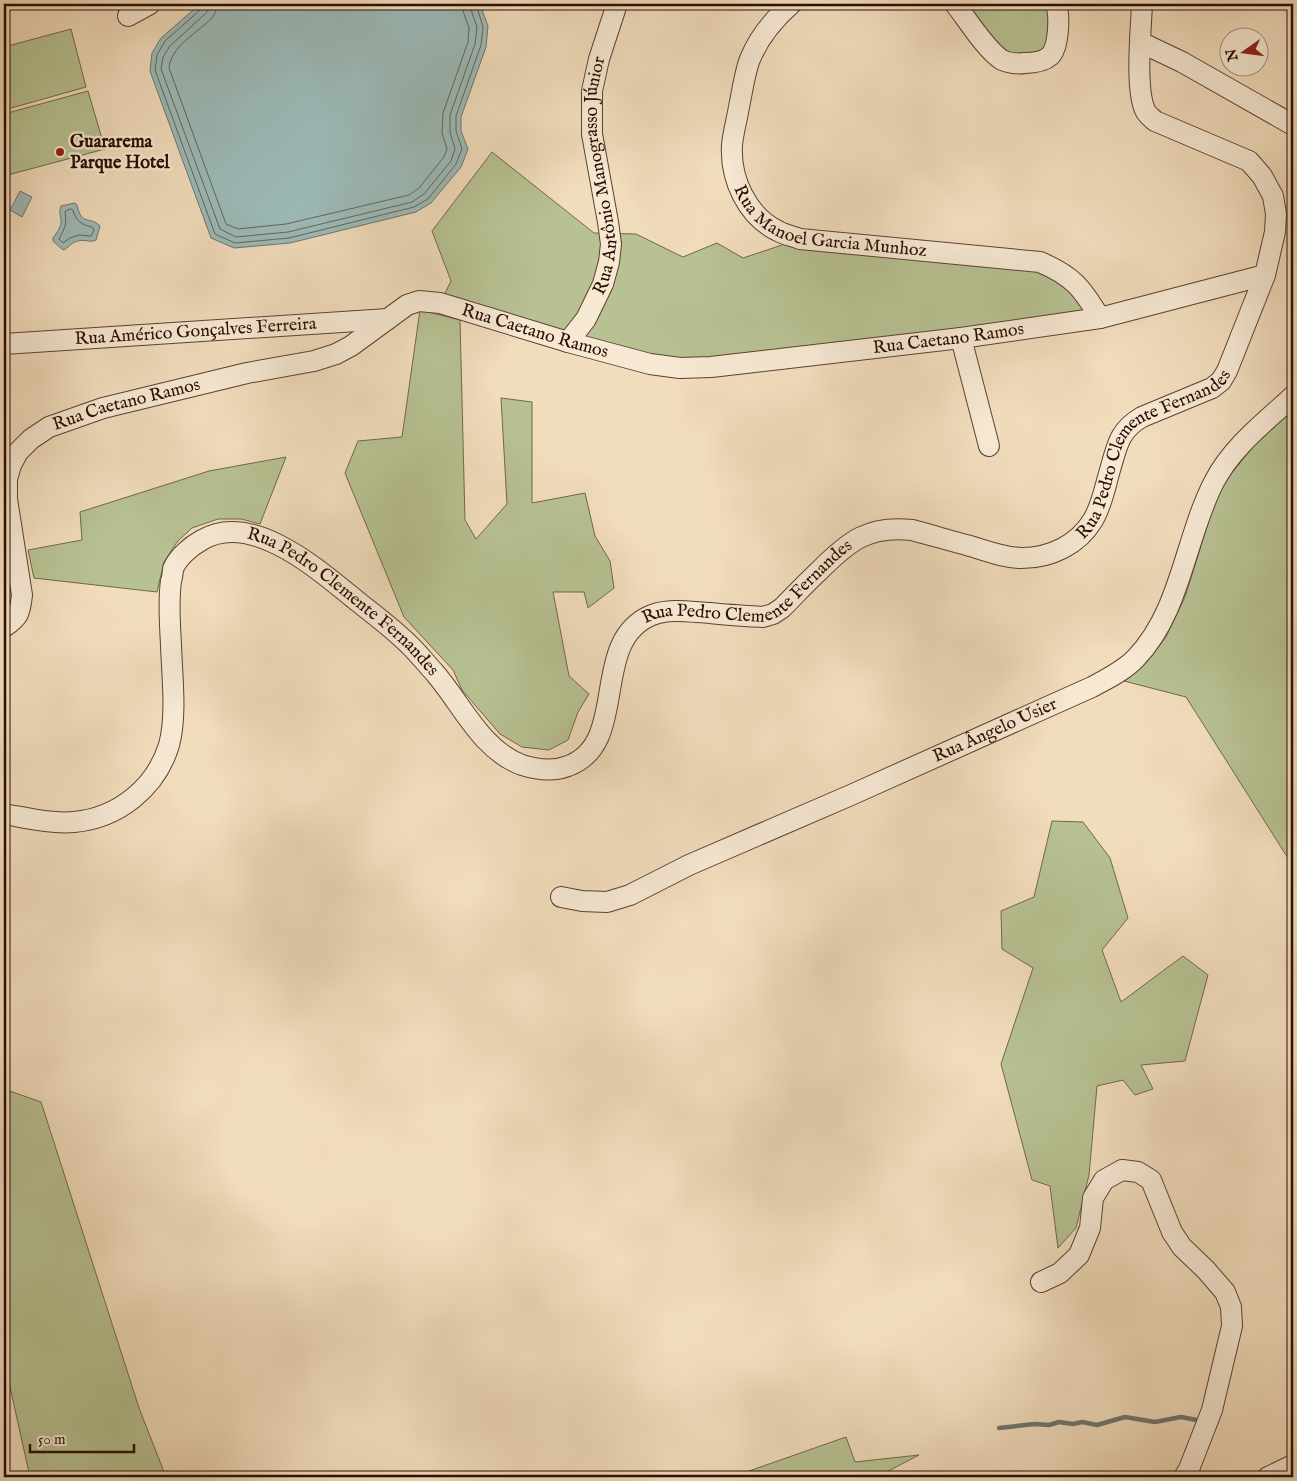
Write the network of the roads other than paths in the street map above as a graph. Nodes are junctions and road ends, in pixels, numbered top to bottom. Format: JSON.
{"nodes":[{"id":1,"x":150,"y":4,"type":"edge"},
{"id":2,"x":617,"y":4,"type":"edge"},
{"id":3,"x":791,"y":4,"type":"edge"},
{"id":4,"x":955,"y":4,"type":"edge"},
{"id":5,"x":1056,"y":4,"type":"edge"},
{"id":6,"x":1142,"y":4,"type":"edge"},
{"id":7,"x":128,"y":16,"type":"dead end"},
{"id":8,"x":1140,"y":42,"type":"junction"},
{"id":9,"x":1293,"y":125,"type":"edge"},
{"id":10,"x":1264,"y":276,"type":"junction"},
{"id":11,"x":1100,"y":318,"type":"junction"},
{"id":12,"x":388,"y":319,"type":"junction"},
{"id":13,"x":961,"y":338,"type":"junction"},
{"id":14,"x":568,"y":342,"type":"junction"},
{"id":15,"x":4,"y":344,"type":"edge"},
{"id":16,"x":1293,"y":396,"type":"edge"},
{"id":17,"x":990,"y":446,"type":"dead end"},
{"id":18,"x":4,"y":627,"type":"edge"},
{"id":19,"x":4,"y":814,"type":"edge"},
{"id":20,"x":561,"y":897,"type":"dead end"},
{"id":21,"x":1041,"y":1282,"type":"dead end"},
{"id":22,"x":1293,"y":1465,"type":"edge"},
{"id":23,"x":1184,"y":1477,"type":"edge"},
{"id":24,"x":1268,"y":1477,"type":"edge"}],
"edges":[{"from":1,"to":7,"type":"street"},
{"from":2,"to":14,"type":"street","name":"Rua Antônio Manograsso Júnior"},
{"from":3,"to":11,"type":"street","name":"Rua Manoel Garcia Munhoz"},
{"from":4,"to":5,"type":"street"},
{"from":6,"to":8,"type":"street","name":"Rua Pedro Clemente Fernandes"},
{"from":8,"to":9,"type":"street"},
{"from":8,"to":10,"type":"street","name":"Rua Pedro Clemente Fernandes"},
{"from":10,"to":11,"type":"street","name":"Rua Caetano Ramos"},
{"from":10,"to":19,"type":"street","name":"Rua Pedro Clemente Fernandes"},
{"from":11,"to":13,"type":"street","name":"Rua Caetano Ramos"},
{"from":12,"to":14,"type":"street","name":"Rua Caetano Ramos"},
{"from":12,"to":15,"type":"street","name":"Rua Américo Gonçalves Ferreira"},
{"from":12,"to":18,"type":"street","name":"Rua Caetano Ramos"},
{"from":13,"to":14,"type":"street","name":"Rua Caetano Ramos"},
{"from":13,"to":17,"type":"street"},
{"from":16,"to":20,"type":"street","name":"Rua Ângelo Usier"},
{"from":21,"to":23,"type":"street"},
{"from":22,"to":24,"type":"street"}]}
